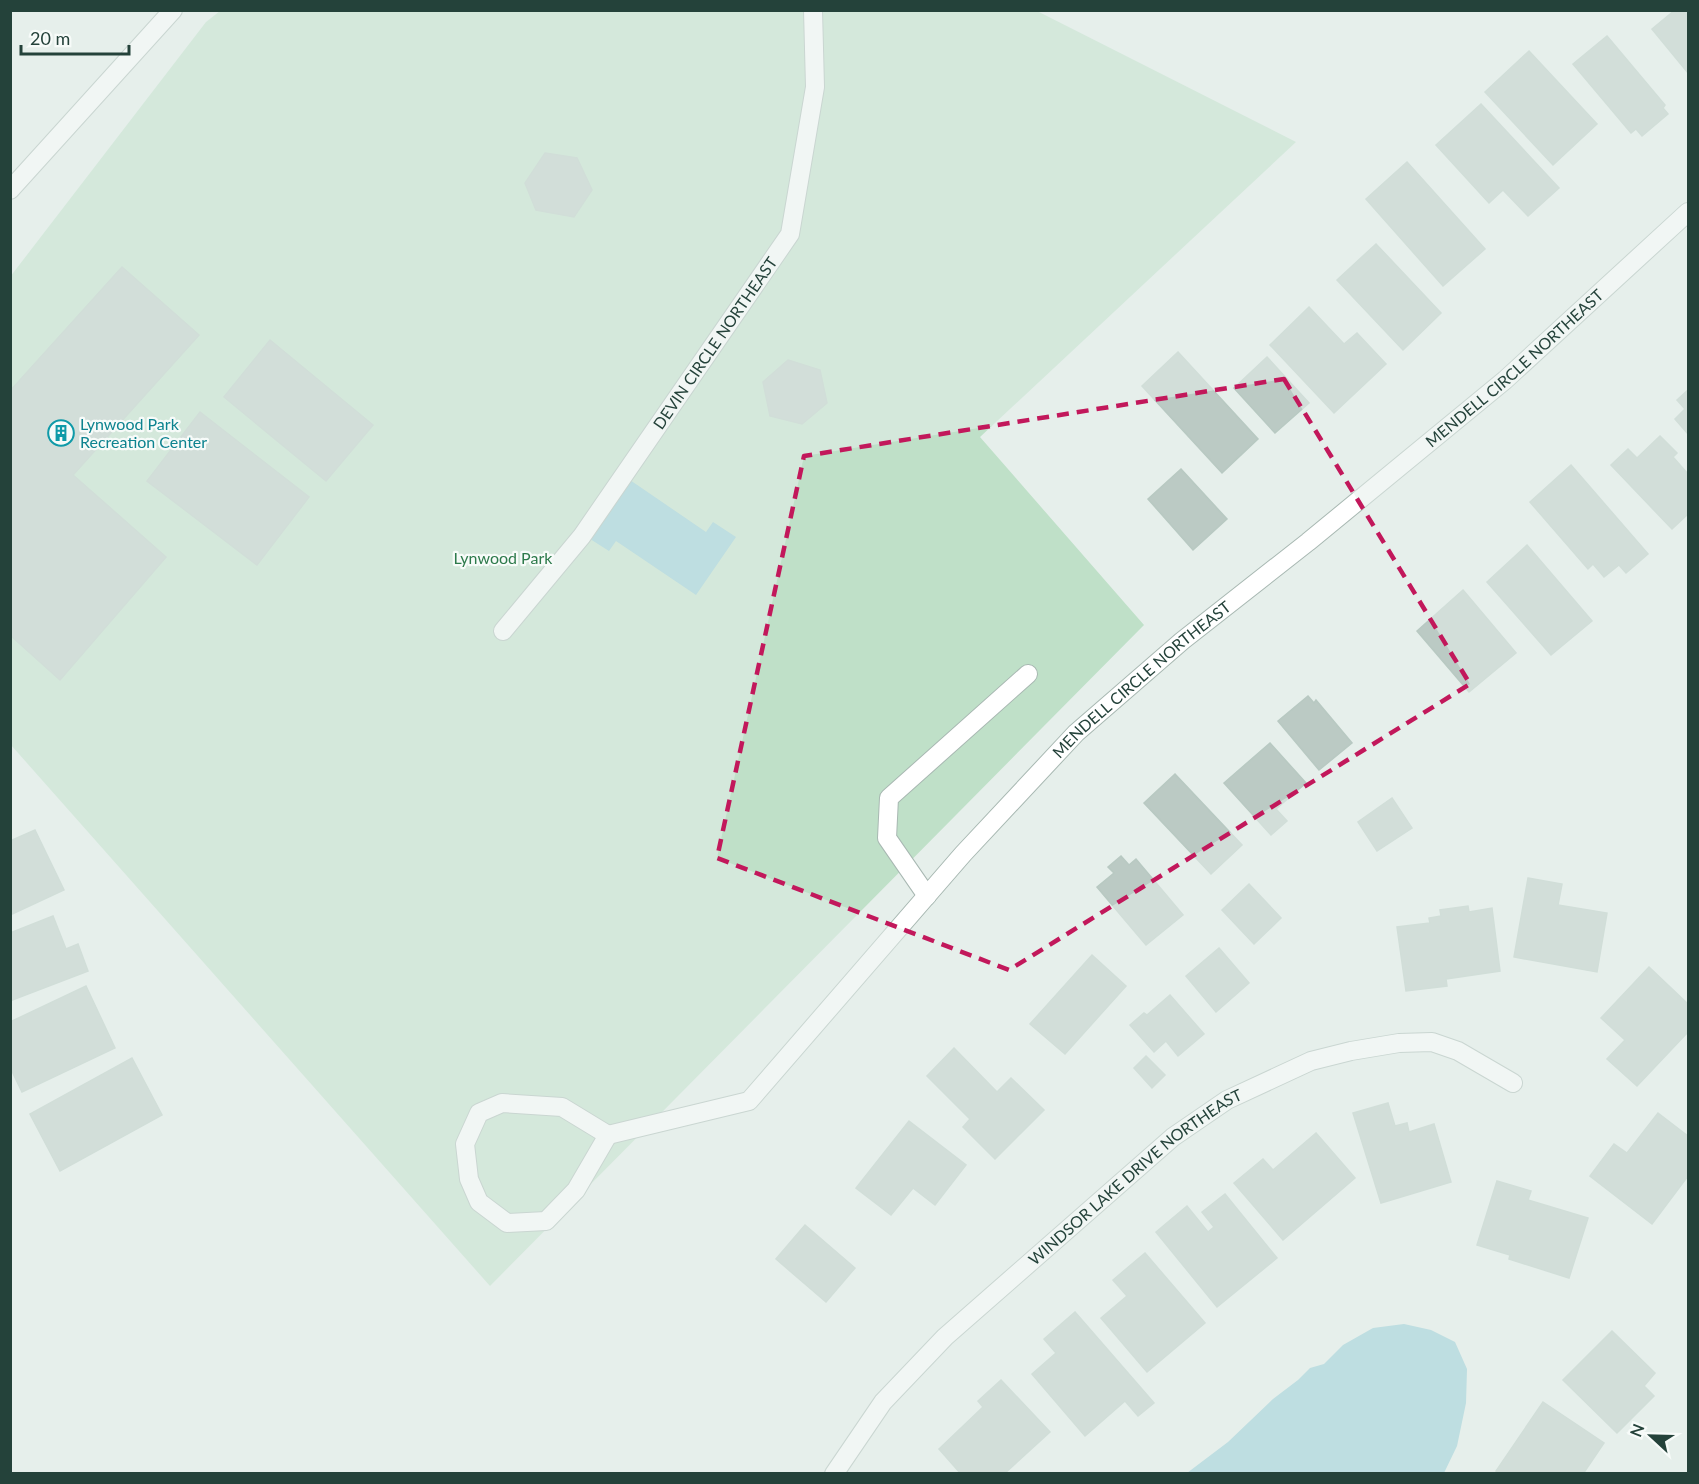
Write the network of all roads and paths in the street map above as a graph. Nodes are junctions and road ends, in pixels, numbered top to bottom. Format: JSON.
{"nodes":[{"id":1,"x":173,"y":10,"type":"edge"},
{"id":2,"x":813,"y":10,"type":"edge"},
{"id":3,"x":10,"y":190,"type":"edge"},
{"id":4,"x":1689,"y":212,"type":"edge"},
{"id":5,"x":503,"y":631,"type":"dead end"},
{"id":6,"x":1028,"y":674,"type":"dead end"},
{"id":7,"x":927,"y":896,"type":"junction"},
{"id":8,"x":1513,"y":1083,"type":"dead end"},
{"id":9,"x":608,"y":1136,"type":"junction"},
{"id":10,"x":834,"y":1473,"type":"edge"}],
"edges":[{"from":1,"to":3,"type":"street"},
{"from":2,"to":5,"type":"street","name":"DEVIN CIRCLE NORTHEAST"},
{"from":4,"to":7,"type":"street","name":"MENDELL CIRCLE NORTHEAST"},
{"from":6,"to":7,"type":"street"},
{"from":7,"to":9,"type":"street","name":"MENDELL CIRCLE NORTHEAST"},
{"from":8,"to":10,"type":"street","name":"WINDSOR LAKE DRIVE NORTHEAST"},
{"from":9,"to":9,"type":"street"}]}
